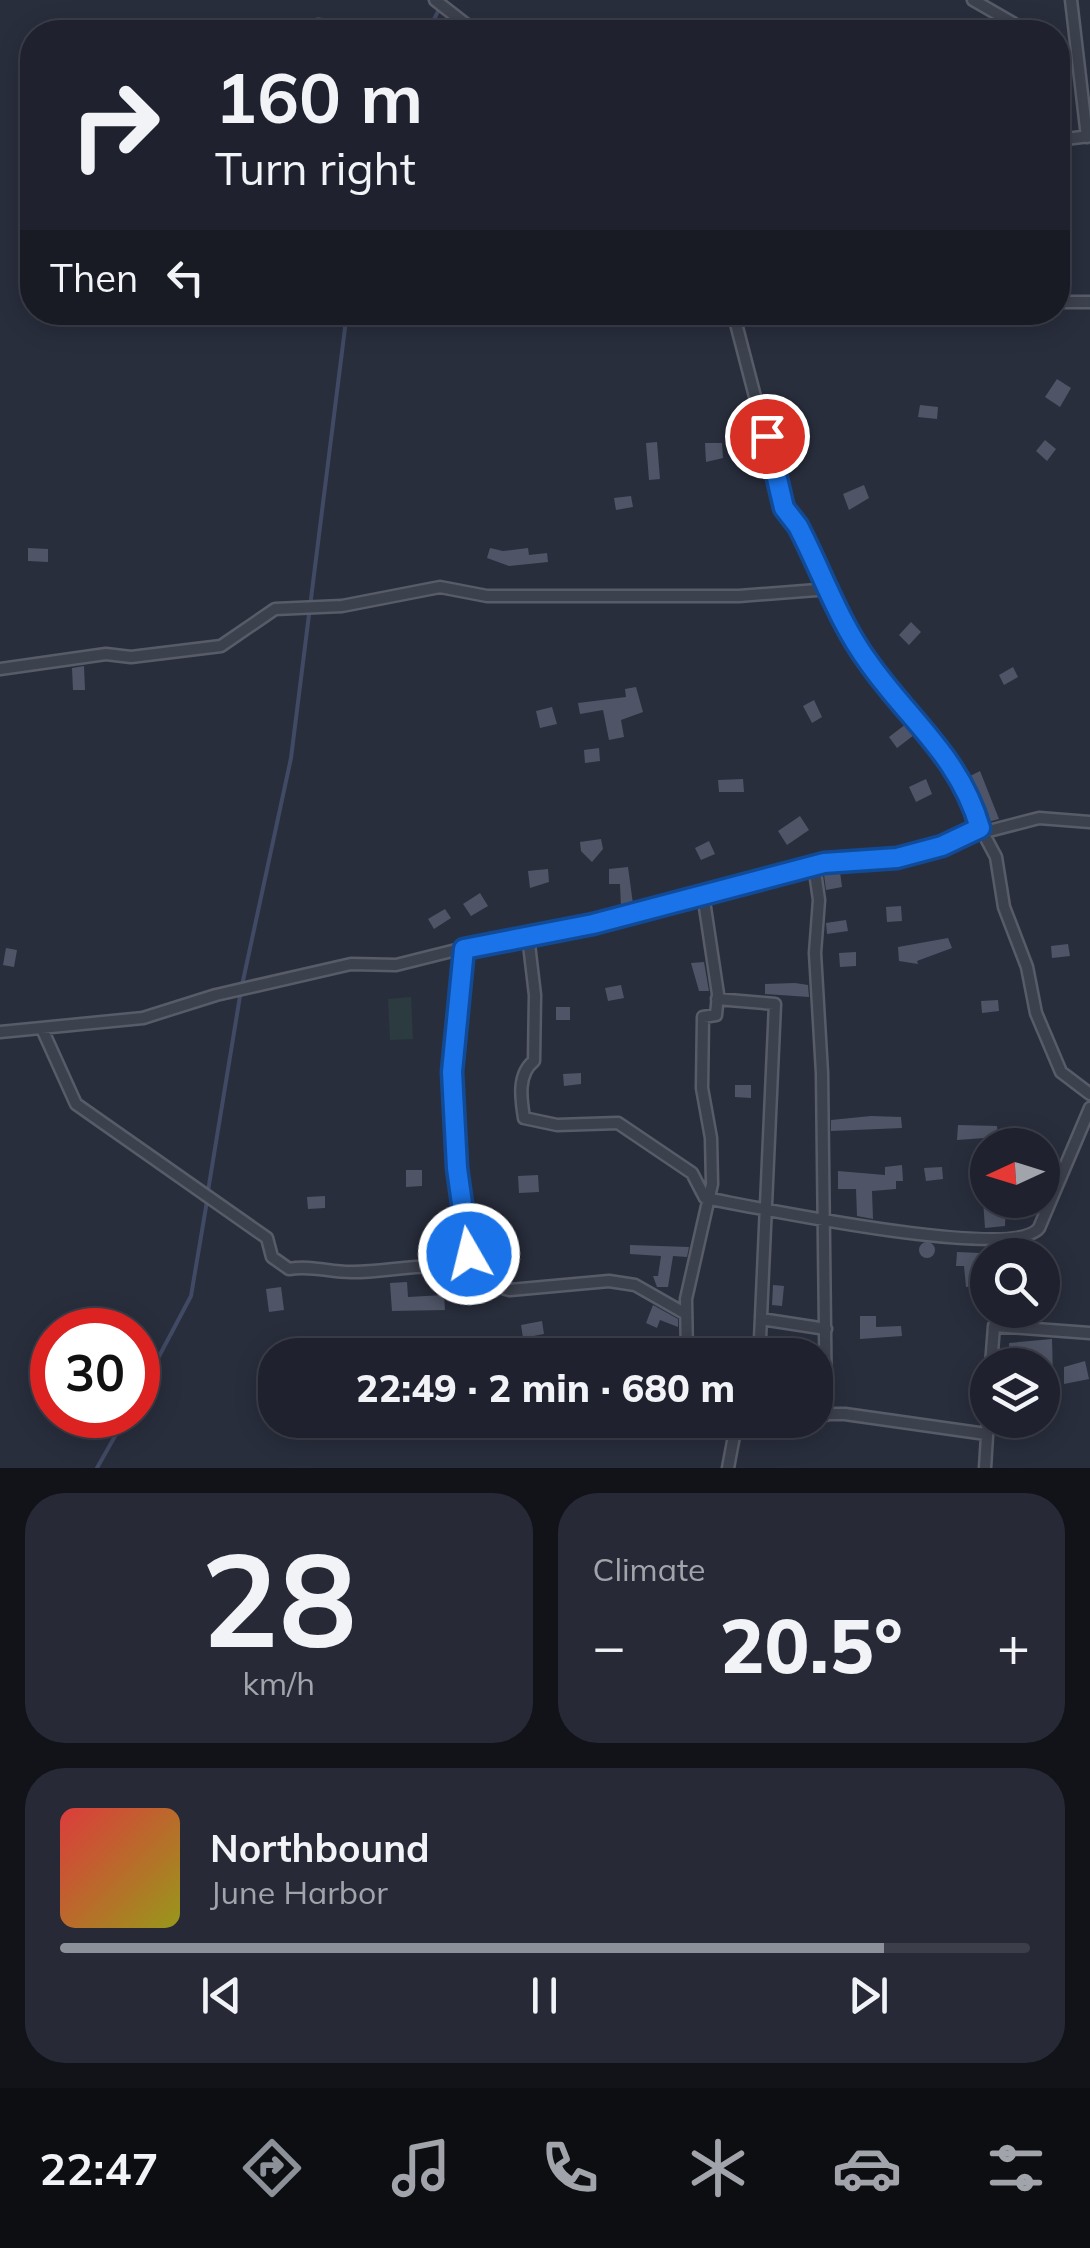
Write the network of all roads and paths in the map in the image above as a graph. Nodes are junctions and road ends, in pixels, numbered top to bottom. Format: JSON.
{"nodes":[{"id":1,"x":435,"y":0,"type":"edge"},
{"id":2,"x":972,"y":0,"type":"edge"},
{"id":3,"x":1070,"y":0,"type":"edge"},
{"id":4,"x":460,"y":20,"type":"edge"},
{"id":5,"x":1007,"y":20,"type":"edge"},
{"id":6,"x":1070,"y":39,"type":"edge"},
{"id":7,"x":1073,"y":40,"type":"junction"},
{"id":8,"x":1089,"y":136,"type":"edge"},
{"id":9,"x":736,"y":325,"type":"edge"},
{"id":10,"x":830,"y":589,"type":"junction"},
{"id":11,"x":0,"y":669,"type":"edge"},
{"id":12,"x":1090,"y":822,"type":"edge"},
{"id":13,"x":982,"y":830,"type":"junction"},
{"id":14,"x":814,"y":865,"type":"junction"},
{"id":15,"x":703,"y":894,"type":"junction"},
{"id":16,"x":528,"y":936,"type":"junction"},
{"id":17,"x":464,"y":949,"type":"junction"},
{"id":18,"x":717,"y":999,"type":"junction"},
{"id":19,"x":44,"y":1030,"type":"junction"},
{"id":20,"x":0,"y":1032,"type":"edge"},
{"id":21,"x":1090,"y":1094,"type":"edge"},
{"id":22,"x":1090,"y":1108,"type":"edge"},
{"id":23,"x":705,"y":1198,"type":"junction"},
{"id":24,"x":768,"y":1208,"type":"junction"},
{"id":25,"x":824,"y":1222,"type":"junction"},
{"id":26,"x":466,"y":1269,"type":"junction"},
{"id":27,"x":686,"y":1314,"type":"junction"},
{"id":28,"x":761,"y":1319,"type":"junction"},
{"id":29,"x":826,"y":1329,"type":"junction"},
{"id":30,"x":1090,"y":1332,"type":"edge"},
{"id":31,"x":687,"y":1338,"type":"edge"},
{"id":32,"x":757,"y":1338,"type":"edge"},
{"id":33,"x":825,"y":1338,"type":"edge"},
{"id":34,"x":992,"y":1348,"type":"edge"},
{"id":35,"x":833,"y":1416,"type":"edge"},
{"id":36,"x":970,"y":1432,"type":"edge"},
{"id":37,"x":733,"y":1438,"type":"edge"},
{"id":38,"x":986,"y":1438,"type":"edge"},
{"id":39,"x":728,"y":1468,"type":"edge"},
{"id":40,"x":985,"y":1468,"type":"edge"}],
"edges":[{"from":1,"to":4,"type":"street"},
{"from":2,"to":5,"type":"street"},
{"from":3,"to":7,"type":"street"},
{"from":6,"to":7,"type":"street"},
{"from":7,"to":8,"type":"street"},
{"from":9,"to":10,"type":"street"},
{"from":10,"to":11,"type":"street"},
{"from":10,"to":13,"type":"street"},
{"from":12,"to":13,"type":"street"},
{"from":13,"to":14,"type":"street"},
{"from":13,"to":21,"type":"street"},
{"from":14,"to":15,"type":"street"},
{"from":14,"to":25,"type":"street"},
{"from":15,"to":16,"type":"street"},
{"from":15,"to":18,"type":"street"},
{"from":16,"to":17,"type":"street"},
{"from":16,"to":23,"type":"street"},
{"from":17,"to":19,"type":"street"},
{"from":17,"to":26,"type":"street"},
{"from":18,"to":23,"type":"street"},
{"from":18,"to":24,"type":"street"},
{"from":19,"to":20,"type":"street"},
{"from":19,"to":26,"type":"street"},
{"from":22,"to":25,"type":"street"},
{"from":23,"to":24,"type":"street"},
{"from":23,"to":27,"type":"street"},
{"from":24,"to":25,"type":"street"},
{"from":24,"to":28,"type":"street"},
{"from":25,"to":29,"type":"street"},
{"from":26,"to":27,"type":"street"},
{"from":27,"to":31,"type":"street"},
{"from":28,"to":29,"type":"street"},
{"from":28,"to":32,"type":"street"},
{"from":29,"to":33,"type":"street"},
{"from":30,"to":34,"type":"street"},
{"from":35,"to":36,"type":"street"},
{"from":37,"to":39,"type":"street"},
{"from":38,"to":40,"type":"street"}]}
